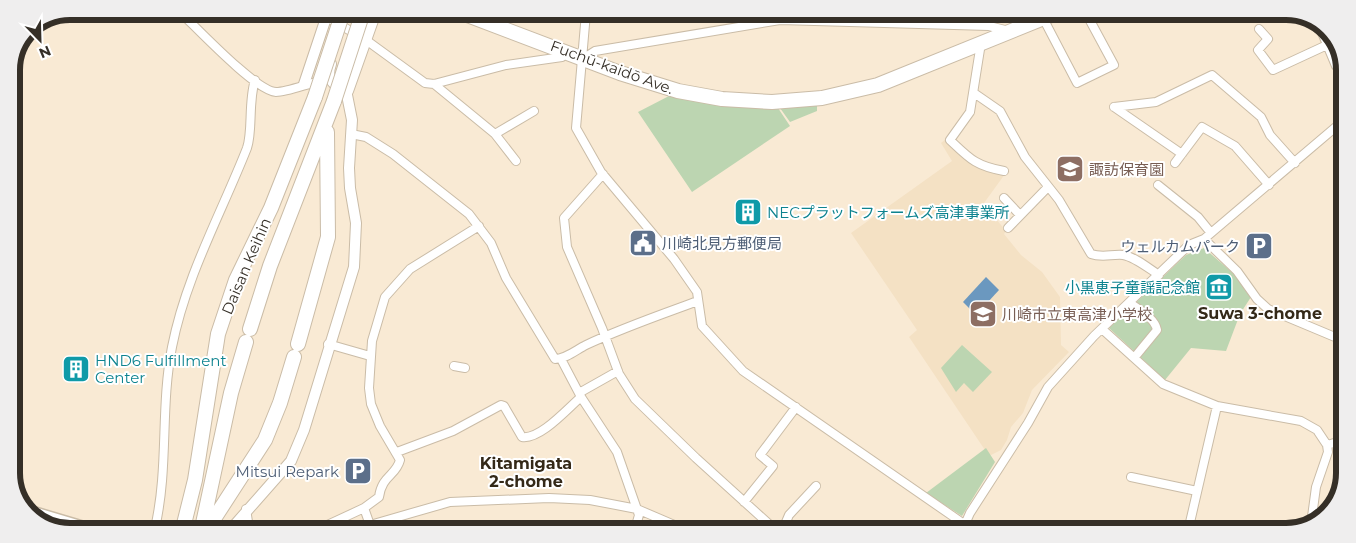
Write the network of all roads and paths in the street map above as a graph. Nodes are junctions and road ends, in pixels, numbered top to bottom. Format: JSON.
{"nodes":[{"id":1,"x":188,"y":20,"type":"edge"},
{"id":2,"x":322,"y":20,"type":"edge"},
{"id":3,"x":333,"y":20,"type":"edge"},
{"id":4,"x":340,"y":20,"type":"edge"},
{"id":5,"x":349,"y":20,"type":"edge"},
{"id":6,"x":356,"y":20,"type":"edge"},
{"id":7,"x":359,"y":20,"type":"edge"},
{"id":8,"x":373,"y":20,"type":"edge"},
{"id":9,"x":481,"y":20,"type":"edge"},
{"id":10,"x":586,"y":20,"type":"edge"},
{"id":11,"x":809,"y":20,"type":"joint"},
{"id":12,"x":1040,"y":20,"type":"edge"},
{"id":13,"x":1048,"y":20,"type":"edge"},
{"id":14,"x":1090,"y":20,"type":"edge"},
{"id":15,"x":1259,"y":29,"type":"dead end"},
{"id":16,"x":349,"y":30,"type":"junction"},
{"id":17,"x":1012,"y":31,"type":"junction"},
{"id":18,"x":1324,"y":38,"type":"edge"},
{"id":19,"x":366,"y":40,"type":"junction"},
{"id":20,"x":981,"y":43,"type":"junction"},
{"id":21,"x":1327,"y":45,"type":"junction"},
{"id":22,"x":566,"y":51,"type":"junction"},
{"id":23,"x":584,"y":58,"type":"junction"},
{"id":24,"x":1336,"y":66,"type":"edge"},
{"id":25,"x":330,"y":79,"type":"junction"},
{"id":26,"x":254,"y":80,"type":"junction"},
{"id":27,"x":304,"y":84,"type":"junction"},
{"id":28,"x":434,"y":84,"type":"junction"},
{"id":29,"x":974,"y":93,"type":"junction"},
{"id":30,"x":348,"y":95,"type":"junction"},
{"id":31,"x":534,"y":111,"type":"dead end"},
{"id":32,"x":327,"y":121,"type":"junction"},
{"id":33,"x":1336,"y":127,"type":"edge"},
{"id":34,"x":351,"y":134,"type":"junction"},
{"id":35,"x":495,"y":134,"type":"junction"},
{"id":36,"x":1182,"y":154,"type":"junction"},
{"id":37,"x":516,"y":161,"type":"dead end"},
{"id":38,"x":1175,"y":163,"type":"dead end"},
{"id":39,"x":1295,"y":163,"type":"junction"},
{"id":40,"x":1004,"y":171,"type":"dead end"},
{"id":41,"x":602,"y":174,"type":"junction"},
{"id":42,"x":1158,"y":185,"type":"dead end"},
{"id":43,"x":1268,"y":185,"type":"junction"},
{"id":44,"x":1048,"y":186,"type":"junction"},
{"id":45,"x":1004,"y":198,"type":"dead end"},
{"id":46,"x":1020,"y":215,"type":"junction"},
{"id":47,"x":479,"y":226,"type":"junction"},
{"id":48,"x":1008,"y":228,"type":"dead end"},
{"id":49,"x":1212,"y":234,"type":"junction"},
{"id":50,"x":1204,"y":240,"type":"junction"},
{"id":51,"x":1159,"y":275,"type":"junction"},
{"id":52,"x":698,"y":301,"type":"junction"},
{"id":53,"x":1130,"y":303,"type":"junction"},
{"id":54,"x":1102,"y":329,"type":"junction"},
{"id":55,"x":604,"y":337,"type":"junction"},
{"id":56,"x":1336,"y":337,"type":"edge"},
{"id":57,"x":328,"y":344,"type":"junction"},
{"id":58,"x":370,"y":356,"type":"junction"},
{"id":59,"x":1134,"y":358,"type":"junction"},
{"id":60,"x":561,"y":359,"type":"junction"},
{"id":61,"x":454,"y":366,"type":"dead end"},
{"id":62,"x":465,"y":368,"type":"dead end"},
{"id":63,"x":618,"y":371,"type":"junction"},
{"id":64,"x":580,"y":395,"type":"junction"},
{"id":65,"x":796,"y":406,"type":"junction"},
{"id":66,"x":1217,"y":406,"type":"junction"},
{"id":67,"x":1336,"y":442,"type":"edge"},
{"id":68,"x":1327,"y":444,"type":"junction"},
{"id":69,"x":397,"y":452,"type":"junction"},
{"id":70,"x":1131,"y":477,"type":"dead end"},
{"id":71,"x":816,"y":486,"type":"dead end"},
{"id":72,"x":1196,"y":491,"type":"junction"},
{"id":73,"x":744,"y":502,"type":"junction"},
{"id":74,"x":364,"y":508,"type":"junction"},
{"id":75,"x":246,"y":509,"type":"junction"},
{"id":76,"x":637,"y":510,"type":"junction"},
{"id":77,"x":1312,"y":515,"type":"edge"},
{"id":78,"x":44,"y":516,"type":"edge"},
{"id":79,"x":64,"y":522,"type":"edge"},
{"id":80,"x":156,"y":523,"type":"edge"},
{"id":81,"x":183,"y":523,"type":"edge"},
{"id":82,"x":203,"y":523,"type":"edge"},
{"id":83,"x":211,"y":523,"type":"edge"},
{"id":84,"x":236,"y":523,"type":"edge"},
{"id":85,"x":248,"y":523,"type":"edge"},
{"id":86,"x":332,"y":523,"type":"edge"},
{"id":87,"x":369,"y":523,"type":"edge"},
{"id":88,"x":377,"y":523,"type":"edge"},
{"id":89,"x":637,"y":523,"type":"edge"},
{"id":90,"x":669,"y":523,"type":"edge"},
{"id":91,"x":768,"y":523,"type":"edge"},
{"id":92,"x":785,"y":523,"type":"edge"},
{"id":93,"x":958,"y":523,"type":"edge"},
{"id":94,"x":966,"y":523,"type":"edge"},
{"id":95,"x":1190,"y":523,"type":"edge"}],
"edges":[{"from":1,"to":26,"type":"street"},
{"from":2,"to":27,"type":"street"},
{"from":3,"to":16,"type":"street"},
{"from":4,"to":81,"type":"highway","name":"Daisan Keihin","bridge":true},
{"from":5,"to":16,"type":"street"},
{"from":6,"to":16,"type":"street"},
{"from":7,"to":32,"type":"highway","name":"Daisan Keihin","bridge":true},
{"from":8,"to":19,"type":"street"},
{"from":9,"to":22,"type":"highway","name":"Fuchū-kaidō Ave."},
{"from":10,"to":23,"type":"street"},
{"from":11,"to":17,"type":"street"},
{"from":11,"to":23,"type":"street"},
{"from":12,"to":17,"type":"highway","name":"Fuchū-kaidō Ave."},
{"from":13,"to":14,"type":"street"},
{"from":15,"to":21,"type":"street"},
{"from":16,"to":19,"type":"street"},
{"from":16,"to":25,"type":"street"},
{"from":16,"to":30,"type":"street"},
{"from":17,"to":20,"type":"highway","name":"Fuchū-kaidō Ave."},
{"from":18,"to":21,"type":"street"},
{"from":19,"to":28,"type":"street"},
{"from":19,"to":30,"type":"street"},
{"from":20,"to":23,"type":"highway","name":"Fuchū-kaidō Ave."},
{"from":20,"to":29,"type":"street"},
{"from":21,"to":24,"type":"street"},
{"from":22,"to":23,"type":"highway","name":"Fuchū-kaidō Ave."},
{"from":22,"to":28,"type":"street"},
{"from":23,"to":41,"type":"street"},
{"from":25,"to":27,"type":"street"},
{"from":25,"to":30,"type":"street"},
{"from":26,"to":27,"type":"street"},
{"from":26,"to":80,"type":"street"},
{"from":28,"to":35,"type":"street"},
{"from":29,"to":40,"type":"street"},
{"from":29,"to":44,"type":"street"},
{"from":30,"to":34,"type":"street"},
{"from":31,"to":35,"type":"street"},
{"from":32,"to":82,"type":"highway","name":"Daisan Keihin"},
{"from":32,"to":83,"type":"highway"},
{"from":33,"to":39,"type":"street"},
{"from":34,"to":47,"type":"street"},
{"from":34,"to":57,"type":"street"},
{"from":35,"to":37,"type":"street"},
{"from":36,"to":38,"type":"street"},
{"from":36,"to":39,"type":"street"},
{"from":36,"to":43,"type":"street"},
{"from":39,"to":43,"type":"street"},
{"from":41,"to":52,"type":"street"},
{"from":41,"to":55,"type":"street"},
{"from":42,"to":49,"type":"street"},
{"from":43,"to":49,"type":"street"},
{"from":44,"to":46,"type":"street"},
{"from":44,"to":51,"type":"street"},
{"from":45,"to":46,"type":"street"},
{"from":46,"to":48,"type":"street"},
{"from":47,"to":58,"type":"street"},
{"from":47,"to":60,"type":"street"},
{"from":49,"to":50,"type":"street"},
{"from":50,"to":51,"type":"street"},
{"from":50,"to":56,"type":"street"},
{"from":51,"to":53,"type":"street"},
{"from":52,"to":55,"type":"street"},
{"from":52,"to":65,"type":"street"},
{"from":53,"to":54,"type":"street"},
{"from":53,"to":59,"type":"street"},
{"from":54,"to":59,"type":"street"},
{"from":54,"to":94,"type":"street"},
{"from":55,"to":60,"type":"street"},
{"from":55,"to":63,"type":"street"},
{"from":57,"to":58,"type":"street"},
{"from":57,"to":75,"type":"street"},
{"from":58,"to":69,"type":"street"},
{"from":59,"to":66,"type":"street"},
{"from":60,"to":64,"type":"street"},
{"from":61,"to":62,"type":"street"},
{"from":63,"to":64,"type":"street"},
{"from":63,"to":73,"type":"street"},
{"from":64,"to":69,"type":"street"},
{"from":64,"to":76,"type":"street"},
{"from":65,"to":73,"type":"street"},
{"from":65,"to":93,"type":"street"},
{"from":66,"to":68,"type":"street"},
{"from":66,"to":72,"type":"street"},
{"from":67,"to":68,"type":"street"},
{"from":68,"to":77,"type":"street"},
{"from":69,"to":74,"type":"street"},
{"from":70,"to":72,"type":"street"},
{"from":71,"to":92,"type":"street"},
{"from":72,"to":95,"type":"street"},
{"from":73,"to":91,"type":"street"},
{"from":74,"to":86,"type":"street"},
{"from":74,"to":87,"type":"street"},
{"from":75,"to":84,"type":"street"},
{"from":75,"to":85,"type":"street"},
{"from":76,"to":88,"type":"street"},
{"from":76,"to":89,"type":"street"},
{"from":76,"to":90,"type":"street"},
{"from":78,"to":79,"type":"main road"}]}
